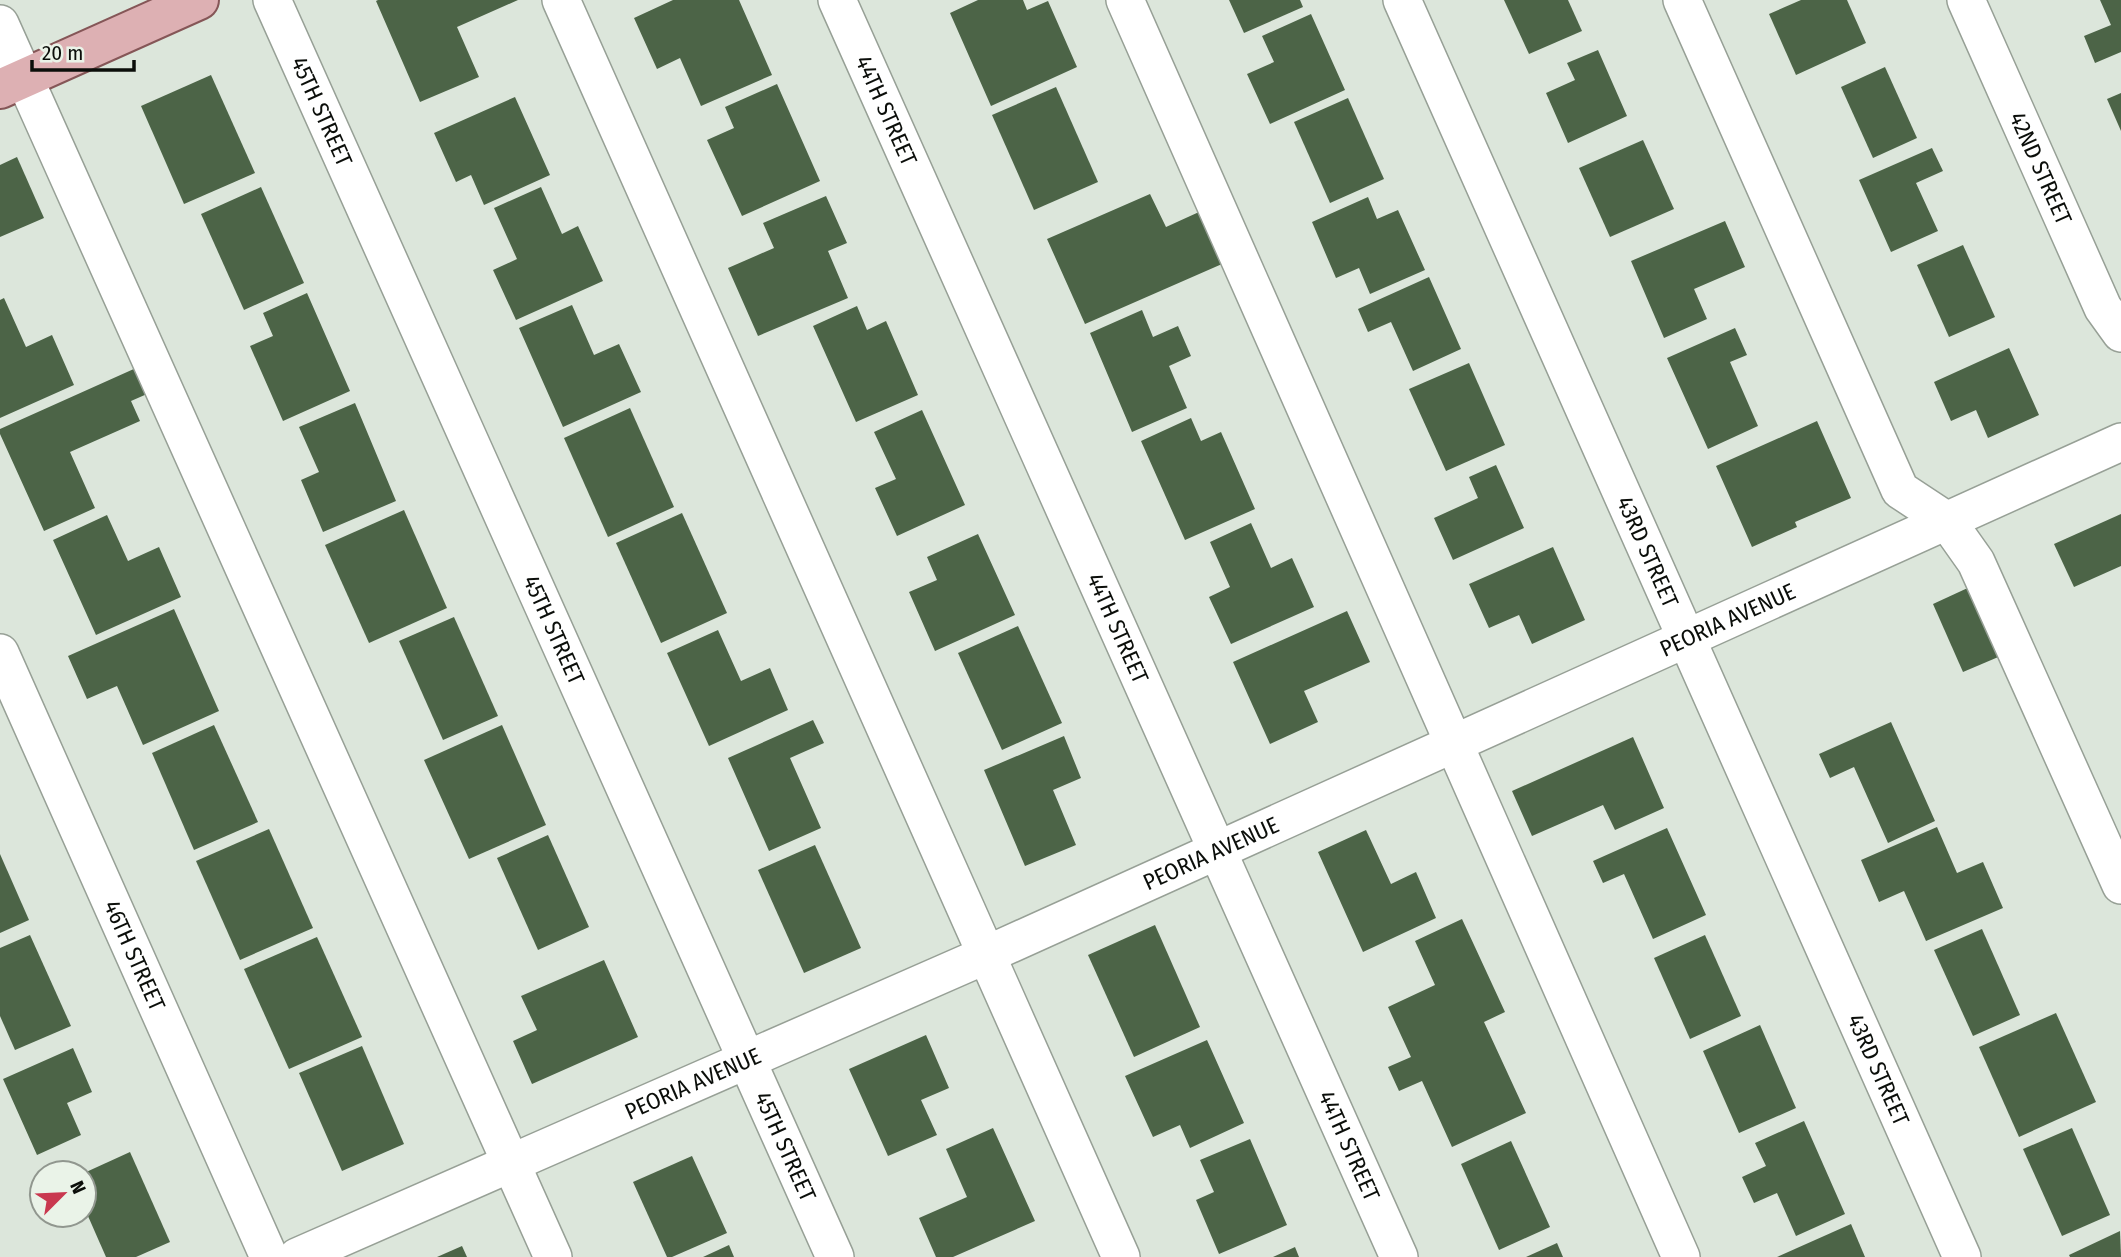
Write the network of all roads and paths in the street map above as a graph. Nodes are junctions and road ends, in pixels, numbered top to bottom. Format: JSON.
{"nodes":[{"id":1,"x":199,"y":0,"type":"edge"},
{"id":2,"x":272,"y":0,"type":"edge"},
{"id":3,"x":561,"y":0,"type":"edge"},
{"id":4,"x":837,"y":0,"type":"edge"},
{"id":5,"x":1125,"y":0,"type":"edge"},
{"id":6,"x":1402,"y":0,"type":"edge"},
{"id":7,"x":1682,"y":0,"type":"edge"},
{"id":8,"x":1966,"y":0,"type":"edge"},
{"id":9,"x":0,"y":24,"type":"edge"},
{"id":10,"x":12,"y":84,"type":"edge"},
{"id":11,"x":2121,"y":333,"type":"edge"},
{"id":12,"x":2121,"y":442,"type":"edge"},
{"id":13,"x":1947,"y":521,"type":"junction"},
{"id":14,"x":1686,"y":639,"type":"junction"},
{"id":15,"x":0,"y":653,"type":"edge"},
{"id":16,"x":1455,"y":743,"type":"junction"},
{"id":17,"x":1217,"y":850,"type":"junction"},
{"id":18,"x":2121,"y":885,"type":"edge"},
{"id":19,"x":986,"y":955,"type":"junction"},
{"id":20,"x":747,"y":1059,"type":"junction"},
{"id":21,"x":511,"y":1163,"type":"junction"},
{"id":22,"x":269,"y":1257,"type":"edge"},
{"id":23,"x":297,"y":1257,"type":"edge"},
{"id":24,"x":553,"y":1257,"type":"edge"},
{"id":25,"x":835,"y":1257,"type":"edge"},
{"id":26,"x":1121,"y":1257,"type":"edge"},
{"id":27,"x":1399,"y":1257,"type":"edge"},
{"id":28,"x":1681,"y":1257,"type":"edge"},
{"id":29,"x":1962,"y":1257,"type":"edge"}],
"edges":[{"from":1,"to":10,"type":"main road"},
{"from":2,"to":20,"type":"street","name":"45TH STREET"},
{"from":3,"to":19,"type":"street"},
{"from":4,"to":17,"type":"street","name":"44TH STREET"},
{"from":5,"to":16,"type":"street"},
{"from":6,"to":14,"type":"street","name":"43RD STREET"},
{"from":7,"to":13,"type":"street"},
{"from":8,"to":11,"type":"street","name":"42ND STREET"},
{"from":9,"to":10,"type":"street"},
{"from":10,"to":21,"type":"street"},
{"from":12,"to":13,"type":"street","name":"PEORIA AVENUE"},
{"from":13,"to":14,"type":"street","name":"PEORIA AVENUE"},
{"from":13,"to":18,"type":"street"},
{"from":14,"to":16,"type":"street","name":"PEORIA AVENUE"},
{"from":14,"to":29,"type":"street","name":"43RD STREET"},
{"from":15,"to":22,"type":"street","name":"46TH STREET"},
{"from":16,"to":17,"type":"street","name":"PEORIA AVENUE"},
{"from":16,"to":28,"type":"street"},
{"from":17,"to":19,"type":"street","name":"PEORIA AVENUE"},
{"from":17,"to":27,"type":"street","name":"44TH STREET"},
{"from":19,"to":20,"type":"street","name":"PEORIA AVENUE"},
{"from":19,"to":26,"type":"street"},
{"from":20,"to":21,"type":"street","name":"PEORIA AVENUE"},
{"from":20,"to":25,"type":"street","name":"45TH STREET"},
{"from":21,"to":23,"type":"street","name":"PEORIA AVENUE"},
{"from":21,"to":24,"type":"street"}]}
